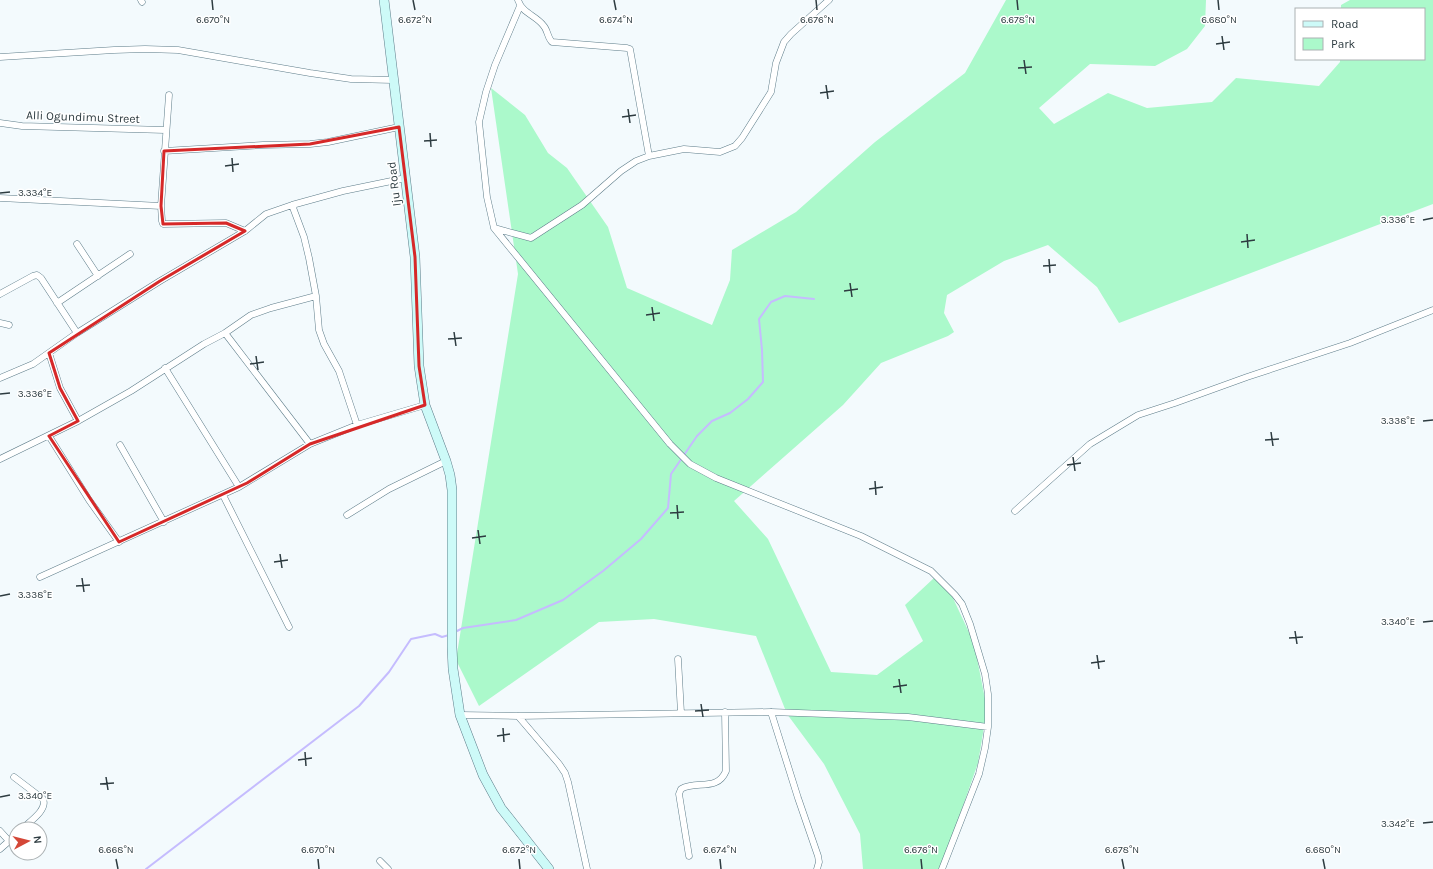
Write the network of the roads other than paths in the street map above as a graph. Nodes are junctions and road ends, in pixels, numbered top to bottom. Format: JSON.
{"nodes":[{"id":1,"x":384,"y":0,"type":"edge"},
{"id":2,"x":829,"y":0,"type":"edge"},
{"id":3,"x":519,"y":3,"type":"edge"},
{"id":4,"x":0,"y":57,"type":"edge"},
{"id":5,"x":393,"y":80,"type":"junction"},
{"id":6,"x":169,"y":95,"type":"dead end"},
{"id":7,"x":0,"y":123,"type":"edge"},
{"id":8,"x":399,"y":127,"type":"junction"},
{"id":9,"x":166,"y":130,"type":"junction"},
{"id":10,"x":164,"y":151,"type":"junction"},
{"id":11,"x":649,"y":156,"type":"junction"},
{"id":12,"x":406,"y":178,"type":"junction"},
{"id":13,"x":0,"y":198,"type":"edge"},
{"id":14,"x":292,"y":205,"type":"junction"},
{"id":15,"x":161,"y":206,"type":"junction"},
{"id":16,"x":494,"y":228,"type":"junction"},
{"id":17,"x":245,"y":231,"type":"junction"},
{"id":18,"x":78,"y":244,"type":"dead end"},
{"id":19,"x":130,"y":254,"type":"dead end"},
{"id":20,"x":98,"y":276,"type":"junction"},
{"id":21,"x":0,"y":294,"type":"edge"},
{"id":22,"x":316,"y":296,"type":"junction"},
{"id":23,"x":57,"y":303,"type":"junction"},
{"id":24,"x":1433,"y":310,"type":"edge"},
{"id":25,"x":0,"y":323,"type":"edge"},
{"id":26,"x":9,"y":325,"type":"dead end"},
{"id":27,"x":77,"y":333,"type":"junction"},
{"id":28,"x":225,"y":333,"type":"junction"},
{"id":29,"x":49,"y":354,"type":"junction"},
{"id":30,"x":165,"y":368,"type":"junction"},
{"id":31,"x":0,"y":378,"type":"edge"},
{"id":32,"x":425,"y":405,"type":"junction"},
{"id":33,"x":78,"y":421,"type":"junction"},
{"id":34,"x":357,"y":425,"type":"junction"},
{"id":35,"x":49,"y":436,"type":"junction"},
{"id":36,"x":310,"y":444,"type":"junction"},
{"id":37,"x":120,"y":445,"type":"dead end"},
{"id":38,"x":0,"y":459,"type":"edge"},
{"id":39,"x":446,"y":460,"type":"junction"},
{"id":40,"x":239,"y":487,"type":"junction"},
{"id":41,"x":223,"y":494,"type":"junction"},
{"id":42,"x":1014,"y":511,"type":"dead end"},
{"id":43,"x":347,"y":515,"type":"dead end"},
{"id":44,"x":164,"y":522,"type":"junction"},
{"id":45,"x":119,"y":542,"type":"junction"},
{"id":46,"x":40,"y":577,"type":"dead end"},
{"id":47,"x":289,"y":627,"type":"dead end"},
{"id":48,"x":678,"y":659,"type":"dead end"},
{"id":49,"x":725,"y":712,"type":"junction"},
{"id":50,"x":771,"y":712,"type":"junction"},
{"id":51,"x":681,"y":713,"type":"junction"},
{"id":52,"x":460,"y":715,"type":"junction"},
{"id":53,"x":518,"y":716,"type":"junction"},
{"id":54,"x":988,"y":727,"type":"junction"},
{"id":55,"x":14,"y":777,"type":"dead end"},
{"id":56,"x":30,"y":821,"type":"edge"},
{"id":57,"x":0,"y":831,"type":"edge"},
{"id":58,"x":8,"y":840,"type":"edge"},
{"id":59,"x":8,"y":842,"type":"edge"},
{"id":60,"x":0,"y":849,"type":"edge"},
{"id":61,"x":689,"y":856,"type":"dead end"},
{"id":62,"x":380,"y":861,"type":"dead end"},
{"id":63,"x":388,"y":869,"type":"edge"},
{"id":64,"x":549,"y":869,"type":"edge"},
{"id":65,"x":587,"y":869,"type":"edge"},
{"id":66,"x":817,"y":869,"type":"edge"},
{"id":67,"x":942,"y":869,"type":"edge"}],
"edges":[{"from":1,"to":5,"type":"main road","name":"Iju Road"},
{"from":2,"to":11,"type":"street"},
{"from":3,"to":11,"type":"street"},
{"from":3,"to":16,"type":"street"},
{"from":4,"to":5,"type":"street"},
{"from":5,"to":8,"type":"main road","name":"Iju Road"},
{"from":6,"to":9,"type":"street"},
{"from":7,"to":9,"type":"street","name":"Alli Ogundimu Street"},
{"from":8,"to":10,"type":"street"},
{"from":8,"to":12,"type":"main road","name":"Iju Road"},
{"from":9,"to":10,"type":"street"},
{"from":10,"to":15,"type":"street"},
{"from":11,"to":16,"type":"street"},
{"from":12,"to":14,"type":"street"},
{"from":12,"to":32,"type":"main road","name":"Iju Road"},
{"from":13,"to":15,"type":"street"},
{"from":14,"to":17,"type":"street"},
{"from":14,"to":22,"type":"street"},
{"from":15,"to":17,"type":"street"},
{"from":16,"to":54,"type":"street"},
{"from":17,"to":27,"type":"street"},
{"from":18,"to":20,"type":"street"},
{"from":19,"to":20,"type":"street"},
{"from":20,"to":23,"type":"street"},
{"from":21,"to":23,"type":"street"},
{"from":22,"to":28,"type":"street"},
{"from":22,"to":34,"type":"street"},
{"from":23,"to":27,"type":"street"},
{"from":24,"to":42,"type":"street"},
{"from":25,"to":26,"type":"street"},
{"from":27,"to":29,"type":"street"},
{"from":28,"to":30,"type":"street"},
{"from":28,"to":36,"type":"street"},
{"from":29,"to":31,"type":"street"},
{"from":29,"to":33,"type":"street"},
{"from":30,"to":33,"type":"street"},
{"from":30,"to":40,"type":"street"},
{"from":32,"to":34,"type":"street"},
{"from":32,"to":39,"type":"main road","name":"Iju Road"},
{"from":33,"to":35,"type":"street"},
{"from":34,"to":36,"type":"street"},
{"from":35,"to":38,"type":"street"},
{"from":35,"to":45,"type":"street"},
{"from":36,"to":40,"type":"street"},
{"from":37,"to":44,"type":"street"},
{"from":39,"to":43,"type":"street"},
{"from":39,"to":52,"type":"main road","name":"Iju Road"},
{"from":40,"to":41,"type":"street"},
{"from":41,"to":44,"type":"street"},
{"from":41,"to":47,"type":"street"},
{"from":44,"to":45,"type":"street"},
{"from":45,"to":46,"type":"street"},
{"from":48,"to":51,"type":"street"},
{"from":49,"to":50,"type":"street"},
{"from":49,"to":51,"type":"street"},
{"from":49,"to":61,"type":"street"},
{"from":50,"to":54,"type":"street"},
{"from":50,"to":66,"type":"street"},
{"from":51,"to":53,"type":"street"},
{"from":52,"to":53,"type":"street"},
{"from":52,"to":64,"type":"main road","name":"Iju Road"},
{"from":53,"to":65,"type":"street"},
{"from":54,"to":67,"type":"street"},
{"from":55,"to":56,"type":"street"},
{"from":57,"to":58,"type":"street"},
{"from":59,"to":60,"type":"street"},
{"from":62,"to":63,"type":"street"}]}
